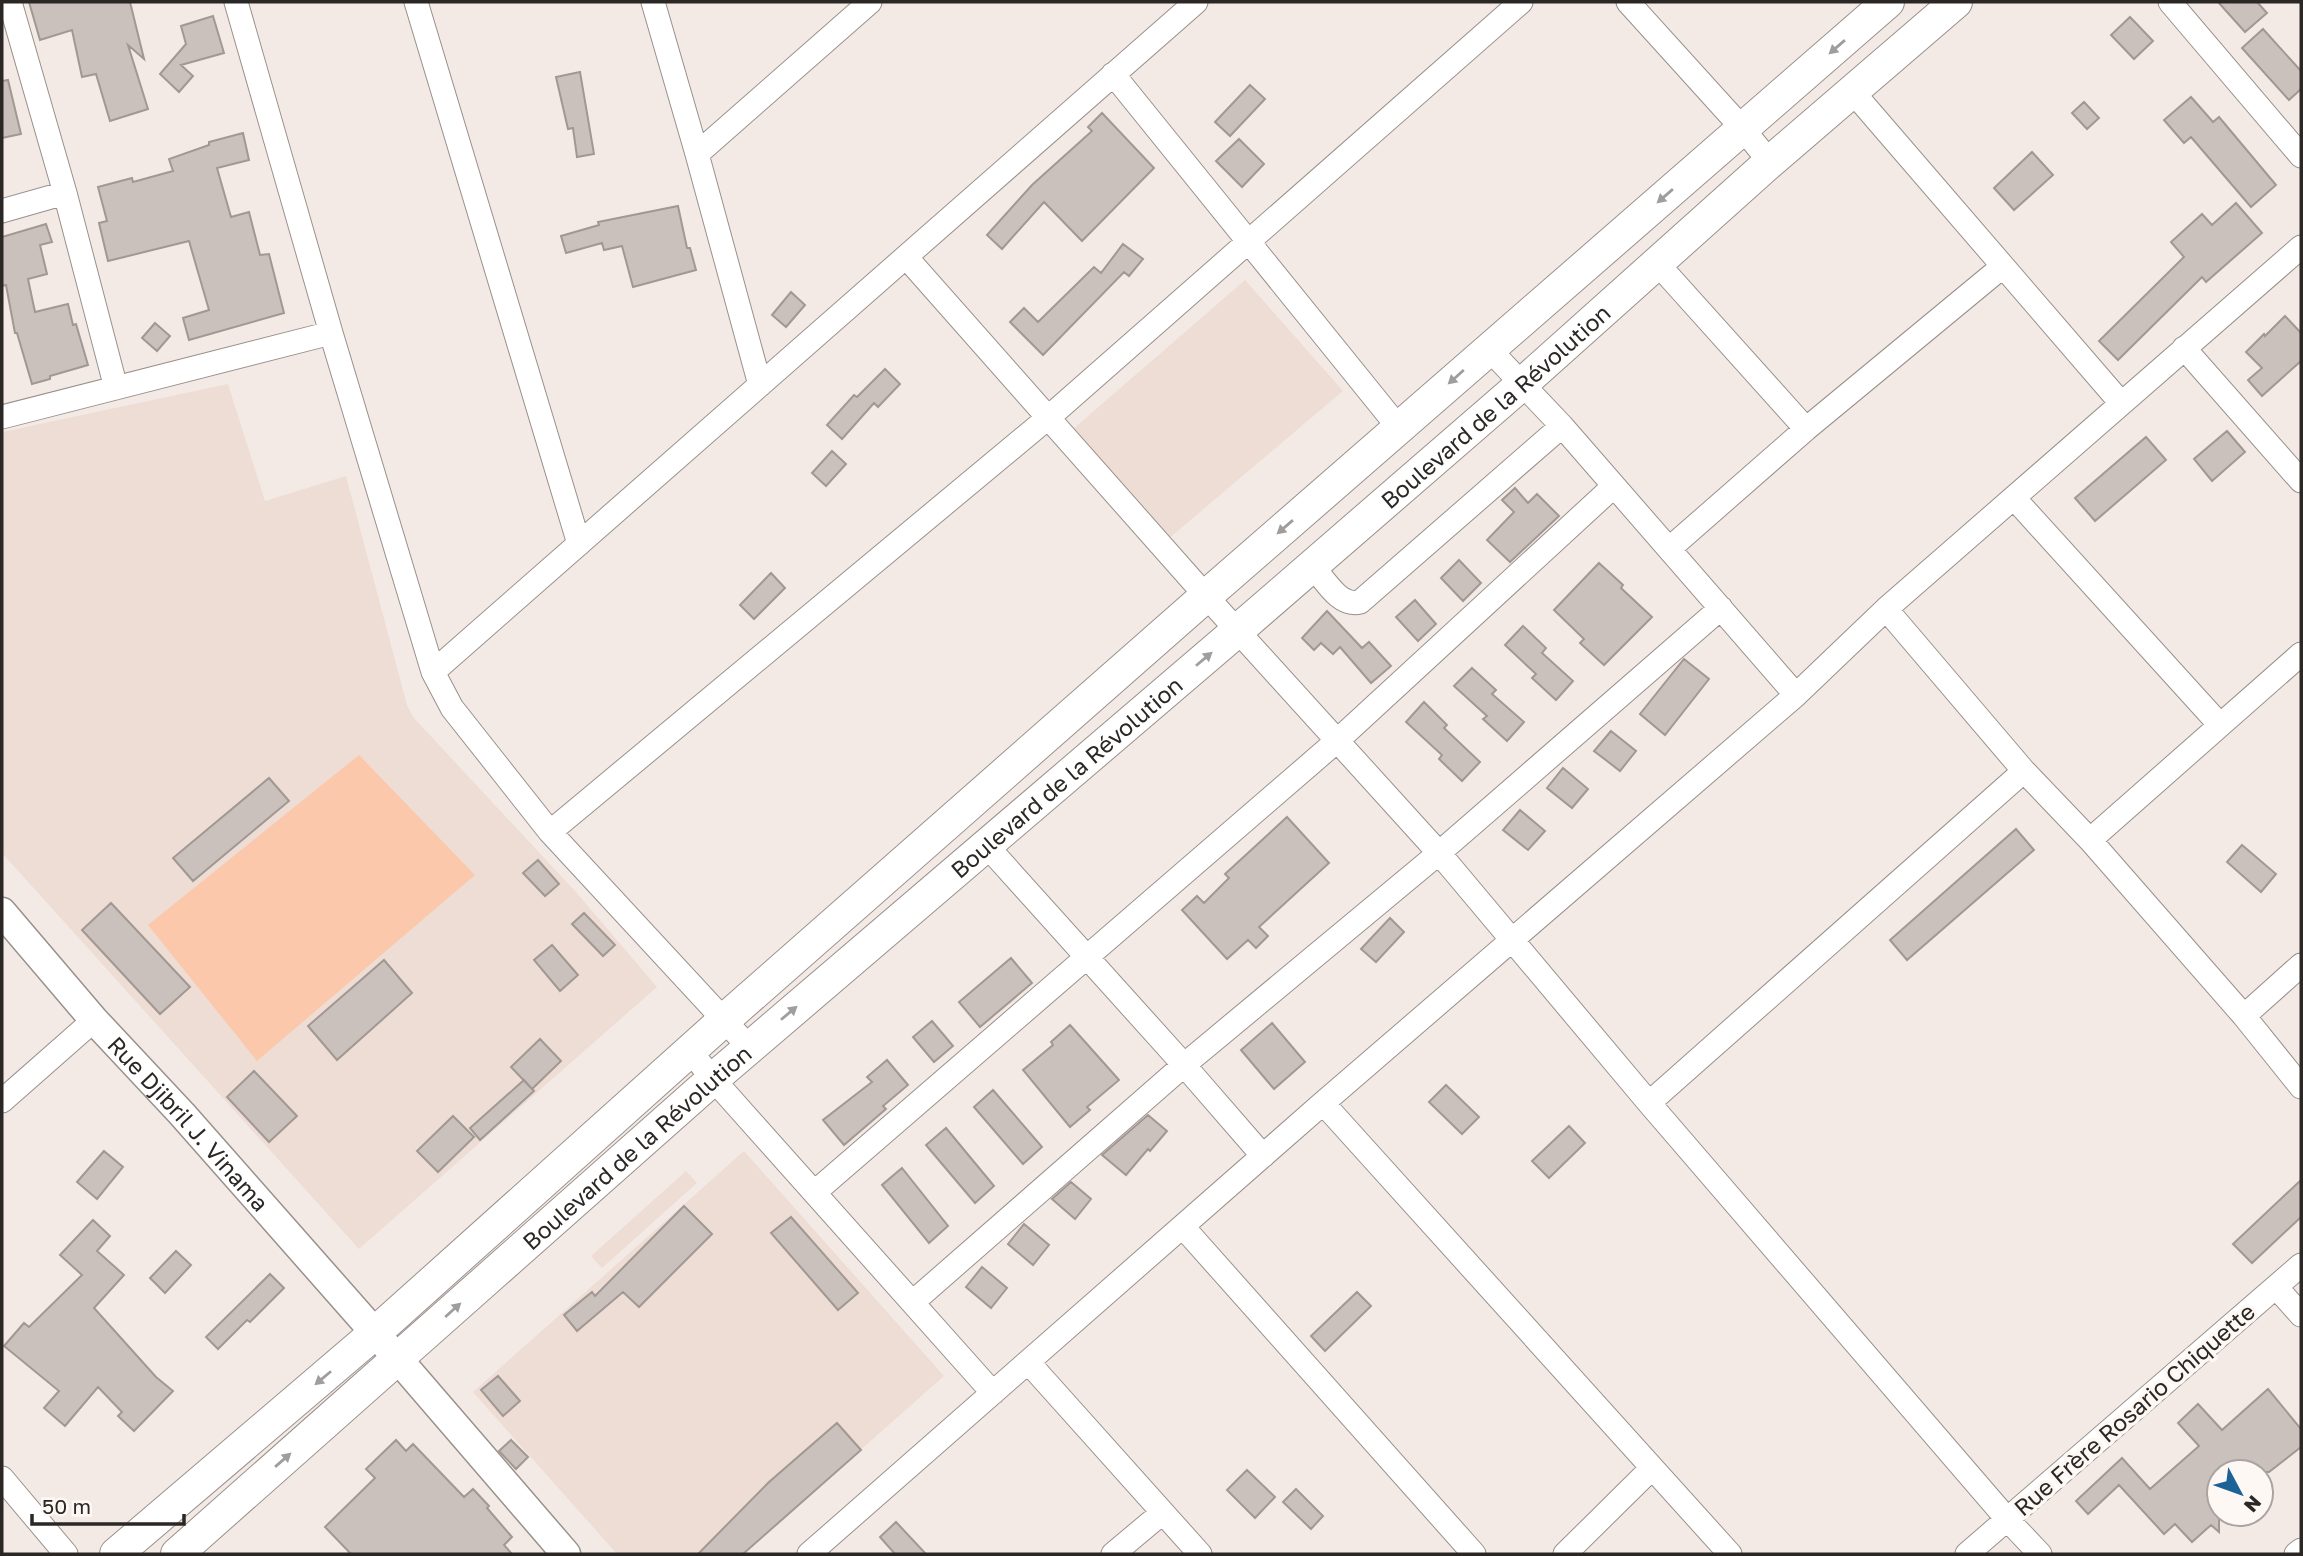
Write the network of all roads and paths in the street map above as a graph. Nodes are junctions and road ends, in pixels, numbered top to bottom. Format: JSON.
{"nodes":[{"id":1,"x":10,"y":2,"type":"edge"},
{"id":2,"x":236,"y":2,"type":"edge"},
{"id":3,"x":416,"y":2,"type":"edge"},
{"id":4,"x":653,"y":2,"type":"edge"},
{"id":5,"x":870,"y":2,"type":"edge"},
{"id":6,"x":1196,"y":2,"type":"edge"},
{"id":7,"x":1521,"y":2,"type":"edge"},
{"id":8,"x":1628,"y":2,"type":"edge"},
{"id":9,"x":1888,"y":2,"type":"edge"},
{"id":10,"x":1956,"y":2,"type":"edge"},
{"id":11,"x":2170,"y":2,"type":"edge"},
{"id":12,"x":1114,"y":74,"type":"junction"},
{"id":13,"x":1852,"y":92,"type":"junction"},
{"id":14,"x":1743,"y":129,"type":"junction"},
{"id":15,"x":697,"y":154,"type":"junction"},
{"id":16,"x":2301,"y":156,"type":"edge"},
{"id":17,"x":1770,"y":162,"type":"junction"},
{"id":18,"x":65,"y":193,"type":"junction"},
{"id":19,"x":2,"y":211,"type":"edge"},
{"id":20,"x":1249,"y":242,"type":"junction"},
{"id":21,"x":2301,"y":247,"type":"edge"},
{"id":22,"x":906,"y":257,"type":"junction"},
{"id":23,"x":1656,"y":262,"type":"junction"},
{"id":24,"x":2002,"y":267,"type":"junction"},
{"id":25,"x":331,"y":333,"type":"junction"},
{"id":26,"x":2184,"y":348,"type":"junction"},
{"id":27,"x":1489,"y":349,"type":"junction"},
{"id":28,"x":1522,"y":384,"type":"junction"},
{"id":29,"x":760,"y":385,"type":"junction"},
{"id":30,"x":116,"y":388,"type":"junction"},
{"id":31,"x":2121,"y":403,"type":"junction"},
{"id":32,"x":2,"y":416,"type":"edge"},
{"id":33,"x":1049,"y":418,"type":"junction"},
{"id":34,"x":1562,"y":426,"type":"junction"},
{"id":35,"x":1399,"y":428,"type":"junction"},
{"id":36,"x":1806,"y":429,"type":"junction"},
{"id":37,"x":2301,"y":481,"type":"edge"},
{"id":38,"x":1614,"y":486,"type":"junction"},
{"id":39,"x":2014,"y":498,"type":"junction"},
{"id":40,"x":579,"y":544,"type":"junction"},
{"id":41,"x":1669,"y":550,"type":"junction"},
{"id":42,"x":1312,"y":565,"type":"junction"},
{"id":43,"x":1206,"y":596,"type":"junction"},
{"id":44,"x":1721,"y":608,"type":"junction"},
{"id":45,"x":1886,"y":609,"type":"junction"},
{"id":46,"x":1237,"y":631,"type":"junction"},
{"id":47,"x":2301,"y":654,"type":"edge"},
{"id":48,"x":433,"y":672,"type":"junction"},
{"id":49,"x":1796,"y":695,"type":"junction"},
{"id":50,"x":2220,"y":725,"type":"junction"},
{"id":51,"x":1338,"y":740,"type":"junction"},
{"id":52,"x":2024,"y":771,"type":"junction"},
{"id":53,"x":550,"y":832,"type":"junction"},
{"id":54,"x":2090,"y":841,"type":"junction"},
{"id":55,"x":986,"y":845,"type":"junction"},
{"id":56,"x":1439,"y":853,"type":"junction"},
{"id":57,"x":2,"y":912,"type":"edge"},
{"id":58,"x":1514,"y":940,"type":"junction"},
{"id":59,"x":1086,"y":956,"type":"junction"},
{"id":60,"x":2301,"y":965,"type":"edge"},
{"id":61,"x":2244,"y":1016,"type":"junction"},
{"id":62,"x":94,"y":1020,"type":"junction"},
{"id":63,"x":723,"y":1020,"type":"junction"},
{"id":64,"x":749,"y":1047,"type":"junction"},
{"id":65,"x":690,"y":1051,"type":"junction"},
{"id":66,"x":1184,"y":1065,"type":"junction"},
{"id":67,"x":713,"y":1079,"type":"junction"},
{"id":68,"x":2301,"y":1087,"type":"edge"},
{"id":69,"x":2,"y":1101,"type":"edge"},
{"id":70,"x":1649,"y":1102,"type":"junction"},
{"id":71,"x":1323,"y":1103,"type":"junction"},
{"id":72,"x":1263,"y":1156,"type":"junction"},
{"id":73,"x":815,"y":1192,"type":"junction"},
{"id":74,"x":1183,"y":1227,"type":"junction"},
{"id":75,"x":2301,"y":1265,"type":"edge"},
{"id":76,"x":2276,"y":1287,"type":"junction"},
{"id":77,"x":913,"y":1302,"type":"junction"},
{"id":78,"x":2301,"y":1315,"type":"edge"},
{"id":79,"x":375,"y":1334,"type":"junction"},
{"id":80,"x":398,"y":1359,"type":"junction"},
{"id":81,"x":1028,"y":1362,"type":"junction"},
{"id":82,"x":993,"y":1393,"type":"junction"},
{"id":83,"x":1652,"y":1468,"type":"junction"},
{"id":84,"x":2,"y":1478,"type":"edge"},
{"id":85,"x":1162,"y":1513,"type":"junction"},
{"id":86,"x":2007,"y":1518,"type":"junction"},
{"id":87,"x":2301,"y":1550,"type":"edge"},
{"id":88,"x":66,"y":1554,"type":"edge"},
{"id":89,"x":116,"y":1554,"type":"edge"},
{"id":90,"x":177,"y":1554,"type":"edge"},
{"id":91,"x":566,"y":1554,"type":"edge"},
{"id":92,"x":809,"y":1554,"type":"edge"},
{"id":93,"x":1113,"y":1554,"type":"edge"},
{"id":94,"x":1200,"y":1554,"type":"edge"},
{"id":95,"x":1474,"y":1554,"type":"edge"},
{"id":96,"x":1565,"y":1554,"type":"edge"},
{"id":97,"x":1730,"y":1554,"type":"edge"},
{"id":98,"x":1967,"y":1554,"type":"edge"},
{"id":99,"x":2040,"y":1554,"type":"edge"},
{"id":100,"x":2297,"y":1554,"type":"edge"}],
"edges":[{"from":1,"to":18,"type":"street"},
{"from":2,"to":25,"type":"street"},
{"from":3,"to":40,"type":"street"},
{"from":4,"to":15,"type":"street"},
{"from":5,"to":15,"type":"street"},
{"from":6,"to":12,"type":"street"},
{"from":7,"to":20,"type":"street"},
{"from":8,"to":14,"type":"street"},
{"from":9,"to":14,"type":"main road","name":"Boulevard de la Révolution","one_way":true},
{"from":10,"to":13,"type":"main road","name":"Boulevard de la Révolution"},
{"from":11,"to":16,"type":"street"},
{"from":12,"to":20,"type":"street"},
{"from":12,"to":22,"type":"street"},
{"from":13,"to":17,"type":"main road","name":"Boulevard de la Révolution"},
{"from":13,"to":24,"type":"street"},
{"from":14,"to":17,"type":"street"},
{"from":14,"to":27,"type":"main road","name":"Boulevard de la Révolution","one_way":true},
{"from":15,"to":29,"type":"street"},
{"from":17,"to":23,"type":"main road","name":"Boulevard de la Révolution"},
{"from":18,"to":19,"type":"street"},
{"from":18,"to":30,"type":"street"},
{"from":20,"to":33,"type":"street"},
{"from":20,"to":35,"type":"street"},
{"from":21,"to":26,"type":"street"},
{"from":22,"to":29,"type":"street"},
{"from":22,"to":33,"type":"street"},
{"from":23,"to":28,"type":"main road","name":"Boulevard de la Révolution"},
{"from":23,"to":36,"type":"street"},
{"from":24,"to":31,"type":"street"},
{"from":24,"to":36,"type":"street"},
{"from":25,"to":30,"type":"street"},
{"from":25,"to":48,"type":"street"},
{"from":26,"to":31,"type":"street"},
{"from":26,"to":37,"type":"street"},
{"from":27,"to":28,"type":"street"},
{"from":27,"to":35,"type":"main road","name":"Boulevard de la Révolution","one_way":true},
{"from":28,"to":34,"type":"street"},
{"from":28,"to":42,"type":"main road","name":"Boulevard de la Révolution"},
{"from":29,"to":40,"type":"street"},
{"from":30,"to":32,"type":"street"},
{"from":31,"to":39,"type":"street"},
{"from":33,"to":43,"type":"street"},
{"from":33,"to":53,"type":"street"},
{"from":34,"to":38,"type":"street"},
{"from":34,"to":42,"type":"street"},
{"from":35,"to":43,"type":"main road","name":"Boulevard de la Révolution","one_way":true},
{"from":36,"to":41,"type":"street"},
{"from":38,"to":41,"type":"street"},
{"from":38,"to":51,"type":"street"},
{"from":39,"to":45,"type":"street"},
{"from":39,"to":50,"type":"street"},
{"from":40,"to":48,"type":"street"},
{"from":41,"to":44,"type":"street"},
{"from":42,"to":46,"type":"main road","name":"Boulevard de la Révolution"},
{"from":43,"to":46,"type":"street"},
{"from":43,"to":63,"type":"main road","name":"Boulevard de la Révolution"},
{"from":44,"to":49,"type":"street"},
{"from":44,"to":56,"type":"street"},
{"from":45,"to":49,"type":"street"},
{"from":45,"to":52,"type":"street"},
{"from":46,"to":51,"type":"street"},
{"from":55,"to":46,"type":"main road","name":"Boulevard de la Révolution","one_way":true},
{"from":47,"to":50,"type":"street"},
{"from":48,"to":53,"type":"street"},
{"from":49,"to":58,"type":"street"},
{"from":50,"to":54,"type":"street"},
{"from":51,"to":56,"type":"street"},
{"from":51,"to":59,"type":"street"},
{"from":52,"to":54,"type":"street"},
{"from":52,"to":70,"type":"street"},
{"from":53,"to":63,"type":"street"},
{"from":54,"to":61,"type":"street"},
{"from":55,"to":59,"type":"street"},
{"from":64,"to":55,"type":"main road","name":"Boulevard de la Révolution","one_way":true},
{"from":56,"to":58,"type":"street"},
{"from":56,"to":66,"type":"street"},
{"from":57,"to":62,"type":"street","name":"Rue Djibril J. Vinama"},
{"from":58,"to":70,"type":"street"},
{"from":58,"to":71,"type":"street"},
{"from":59,"to":66,"type":"street"},
{"from":59,"to":73,"type":"street"},
{"from":60,"to":61,"type":"street"},
{"from":61,"to":68,"type":"street"},
{"from":62,"to":69,"type":"street"},
{"from":62,"to":79,"type":"street","name":"Rue Djibril J. Vinama"},
{"from":63,"to":64,"type":"street"},
{"from":63,"to":65,"type":"main road","name":"Boulevard de la Révolution"},
{"from":64,"to":67,"type":"main road","name":"Boulevard de la Révolution"},
{"from":65,"to":67,"type":"street"},
{"from":65,"to":79,"type":"main road","name":"Boulevard de la Révolution"},
{"from":66,"to":72,"type":"street"},
{"from":66,"to":77,"type":"street"},
{"from":67,"to":73,"type":"street"},
{"from":80,"to":67,"type":"main road","name":"Boulevard de la Révolution","one_way":true},
{"from":70,"to":86,"type":"street"},
{"from":71,"to":72,"type":"street"},
{"from":71,"to":83,"type":"street"},
{"from":72,"to":74,"type":"street"},
{"from":73,"to":77,"type":"street"},
{"from":74,"to":81,"type":"street"},
{"from":74,"to":95,"type":"street"},
{"from":75,"to":76,"type":"street","name":"Rue Frère Rosario Chiquette"},
{"from":76,"to":78,"type":"street"},
{"from":76,"to":86,"type":"street","name":"Rue Frère Rosario Chiquette"},
{"from":77,"to":82,"type":"street"},
{"from":79,"to":80,"type":"street","name":"Rue Djibril J. Vinama"},
{"from":79,"to":89,"type":"main road","name":"Boulevard de la Révolution","one_way":true},
{"from":90,"to":80,"type":"main road","name":"Boulevard de la Révolution","one_way":true},
{"from":80,"to":91,"type":"street","name":"Rue Djibril J. Vinama"},
{"from":81,"to":82,"type":"street"},
{"from":81,"to":85,"type":"street"},
{"from":82,"to":92,"type":"street"},
{"from":83,"to":96,"type":"street"},
{"from":83,"to":97,"type":"street"},
{"from":84,"to":88,"type":"street"},
{"from":85,"to":93,"type":"street"},
{"from":85,"to":94,"type":"street"},
{"from":86,"to":98,"type":"street","name":"Rue Frère Rosario Chiquette"},
{"from":86,"to":99,"type":"street"},
{"from":87,"to":100,"type":"street"}]}
